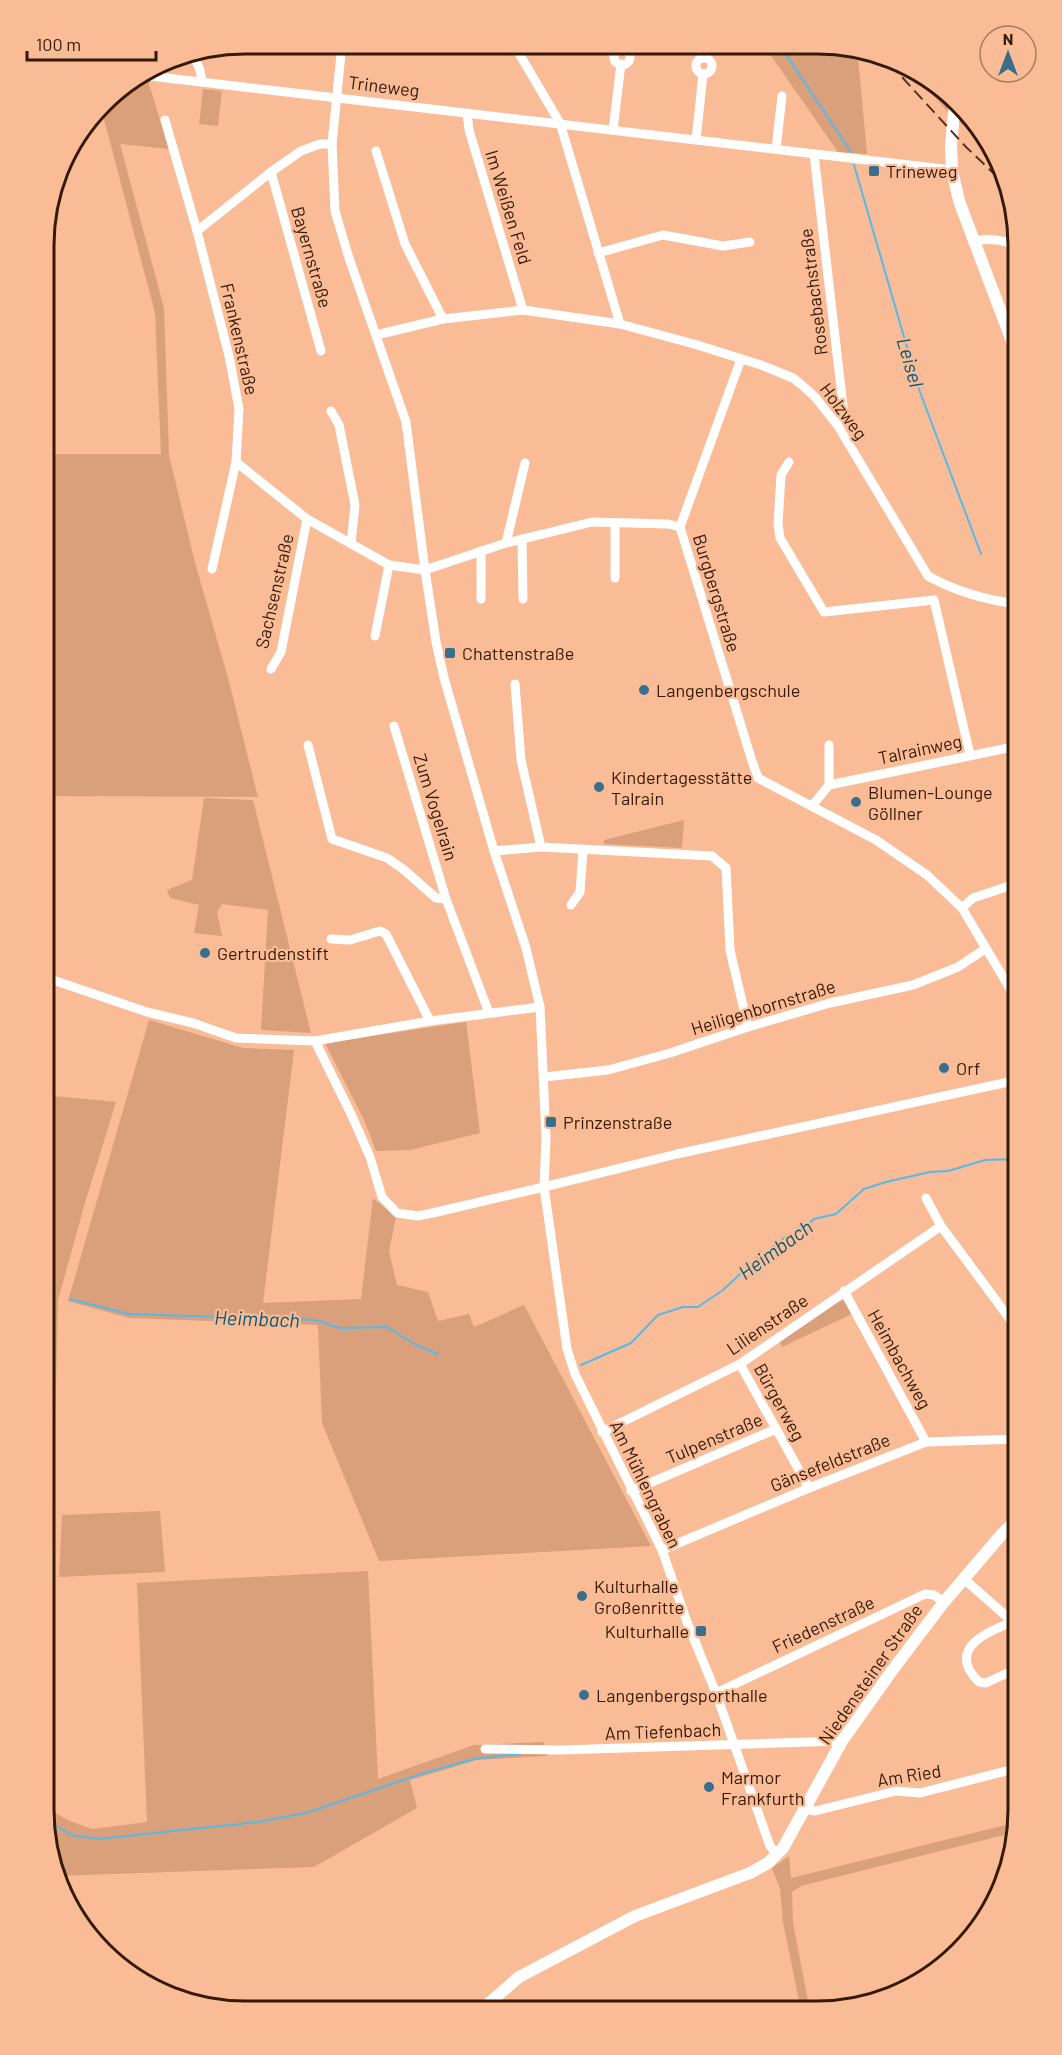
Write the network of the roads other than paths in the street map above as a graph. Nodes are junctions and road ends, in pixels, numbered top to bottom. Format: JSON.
{"nodes":[{"id":1,"x":341,"y":54,"type":"edge"},
{"id":2,"x":519,"y":54,"type":"edge"},
{"id":3,"x":196,"y":61,"type":"edge"},
{"id":4,"x":621,"y":64,"type":"dead end"},
{"id":5,"x":703,"y":74,"type":"dead end"},
{"id":6,"x":156,"y":77,"type":"edge"},
{"id":7,"x":202,"y":82,"type":"junction"},
{"id":8,"x":782,"y":96,"type":"dead end"},
{"id":9,"x":337,"y":97,"type":"junction"},
{"id":10,"x":466,"y":112,"type":"junction"},
{"id":11,"x":954,"y":112,"type":"edge"},
{"id":12,"x":165,"y":120,"type":"dead end"},
{"id":13,"x":560,"y":123,"type":"junction"},
{"id":14,"x":613,"y":130,"type":"junction"},
{"id":15,"x":696,"y":140,"type":"junction"},
{"id":16,"x":332,"y":144,"type":"junction"},
{"id":17,"x":776,"y":149,"type":"junction"},
{"id":18,"x":376,"y":151,"type":"dead end"},
{"id":19,"x":814,"y":154,"type":"junction"},
{"id":20,"x":952,"y":170,"type":"junction"},
{"id":21,"x":271,"y":172,"type":"junction"},
{"id":22,"x":197,"y":231,"type":"junction"},
{"id":23,"x":975,"y":241,"type":"junction"},
{"id":24,"x":750,"y":242,"type":"dead end"},
{"id":25,"x":1008,"y":243,"type":"edge"},
{"id":26,"x":598,"y":253,"type":"junction"},
{"id":27,"x":523,"y":310,"type":"junction"},
{"id":28,"x":443,"y":319,"type":"junction"},
{"id":29,"x":620,"y":324,"type":"junction"},
{"id":30,"x":1008,"y":330,"type":"edge"},
{"id":31,"x":376,"y":334,"type":"junction"},
{"id":32,"x":321,"y":351,"type":"dead end"},
{"id":33,"x":741,"y":359,"type":"junction"},
{"id":34,"x":331,"y":411,"type":"dead end"},
{"id":35,"x":838,"y":426,"type":"junction"},
{"id":36,"x":236,"y":462,"type":"junction"},
{"id":37,"x":789,"y":462,"type":"dead end"},
{"id":38,"x":525,"y":463,"type":"dead end"},
{"id":39,"x":307,"y":519,"type":"junction"},
{"id":40,"x":615,"y":523,"type":"junction"},
{"id":41,"x":680,"y":527,"type":"junction"},
{"id":42,"x":522,"y":539,"type":"junction"},
{"id":43,"x":506,"y":543,"type":"junction"},
{"id":44,"x":351,"y":544,"type":"junction"},
{"id":45,"x":481,"y":551,"type":"junction"},
{"id":46,"x":389,"y":565,"type":"junction"},
{"id":47,"x":212,"y":569,"type":"dead end"},
{"id":48,"x":425,"y":570,"type":"junction"},
{"id":49,"x":615,"y":578,"type":"dead end"},
{"id":50,"x":949,"y":588,"type":"junction"},
{"id":51,"x":482,"y":599,"type":"dead end"},
{"id":52,"x":523,"y":599,"type":"dead end"},
{"id":53,"x":934,"y":600,"type":"junction"},
{"id":54,"x":1008,"y":605,"type":"edge"},
{"id":55,"x":375,"y":636,"type":"dead end"},
{"id":56,"x":271,"y":669,"type":"dead end"},
{"id":57,"x":514,"y":684,"type":"dead end"},
{"id":58,"x":394,"y":726,"type":"dead end"},
{"id":59,"x":308,"y":745,"type":"dead end"},
{"id":60,"x":829,"y":745,"type":"dead end"},
{"id":61,"x":1008,"y":748,"type":"edge"},
{"id":62,"x":970,"y":755,"type":"junction"},
{"id":63,"x":829,"y":785,"type":"junction"},
{"id":64,"x":812,"y":806,"type":"junction"},
{"id":65,"x":541,"y":847,"type":"junction"},
{"id":66,"x":583,"y":850,"type":"junction"},
{"id":67,"x":494,"y":851,"type":"junction"},
{"id":68,"x":1008,"y":886,"type":"edge"},
{"id":69,"x":446,"y":898,"type":"junction"},
{"id":70,"x":571,"y":905,"type":"dead end"},
{"id":71,"x":962,"y":908,"type":"junction"},
{"id":72,"x":331,"y":939,"type":"dead end"},
{"id":73,"x":985,"y":949,"type":"junction"},
{"id":74,"x":54,"y":980,"type":"edge"},
{"id":75,"x":1008,"y":986,"type":"edge"},
{"id":76,"x":540,"y":1007,"type":"junction"},
{"id":77,"x":489,"y":1013,"type":"junction"},
{"id":78,"x":430,"y":1020,"type":"junction"},
{"id":79,"x":748,"y":1027,"type":"junction"},
{"id":80,"x":315,"y":1041,"type":"junction"},
{"id":81,"x":544,"y":1077,"type":"junction"},
{"id":82,"x":1008,"y":1082,"type":"edge"},
{"id":83,"x":544,"y":1188,"type":"junction"},
{"id":84,"x":926,"y":1198,"type":"dead end"},
{"id":85,"x":941,"y":1226,"type":"junction"},
{"id":86,"x":844,"y":1292,"type":"junction"},
{"id":87,"x":1008,"y":1316,"type":"edge"},
{"id":88,"x":740,"y":1364,"type":"junction"},
{"id":89,"x":776,"y":1429,"type":"junction"},
{"id":90,"x":602,"y":1432,"type":"junction"},
{"id":91,"x":1008,"y":1439,"type":"edge"},
{"id":92,"x":926,"y":1442,"type":"junction"},
{"id":93,"x":809,"y":1488,"type":"junction"},
{"id":94,"x":631,"y":1491,"type":"junction"},
{"id":95,"x":1008,"y":1528,"type":"edge"},
{"id":96,"x":662,"y":1550,"type":"junction"},
{"id":97,"x":964,"y":1579,"type":"junction"},
{"id":98,"x":944,"y":1602,"type":"junction"},
{"id":99,"x":1008,"y":1615,"type":"edge"},
{"id":100,"x":1008,"y":1625,"type":"edge"},
{"id":101,"x":1008,"y":1673,"type":"edge"},
{"id":102,"x":716,"y":1693,"type":"junction"},
{"id":103,"x":842,"y":1741,"type":"junction"},
{"id":104,"x":734,"y":1745,"type":"junction"},
{"id":105,"x":484,"y":1749,"type":"dead end"},
{"id":106,"x":1008,"y":1771,"type":"edge"},
{"id":107,"x":805,"y":1809,"type":"junction"},
{"id":108,"x":772,"y":1859,"type":"junction"},
{"id":109,"x":491,"y":2001,"type":"edge"}],
"edges":[{"from":1,"to":9,"type":"street"},
{"from":2,"to":13,"type":"street"},
{"from":3,"to":7,"type":"street"},
{"from":4,"to":14,"type":"street"},
{"from":5,"to":15,"type":"street"},
{"from":6,"to":7,"type":"street","name":"Trineweg"},
{"from":7,"to":9,"type":"street","name":"Trineweg"},
{"from":8,"to":17,"type":"street"},
{"from":9,"to":10,"type":"street","name":"Trineweg"},
{"from":9,"to":16,"type":"street"},
{"from":10,"to":13,"type":"street","name":"Trineweg"},
{"from":10,"to":27,"type":"street","name":"Im Weißen Feld"},
{"from":11,"to":20,"type":"main road"},
{"from":12,"to":22,"type":"street","name":"Frankenstraße"},
{"from":13,"to":14,"type":"street","name":"Trineweg"},
{"from":13,"to":26,"type":"street"},
{"from":14,"to":15,"type":"street","name":"Trineweg"},
{"from":15,"to":17,"type":"street","name":"Trineweg"},
{"from":16,"to":21,"type":"street"},
{"from":16,"to":31,"type":"street"},
{"from":17,"to":19,"type":"street","name":"Trineweg"},
{"from":18,"to":28,"type":"street"},
{"from":19,"to":20,"type":"street","name":"Trineweg"},
{"from":19,"to":35,"type":"street","name":"Rosebachstraße"},
{"from":20,"to":23,"type":"main road"},
{"from":21,"to":22,"type":"street"},
{"from":21,"to":32,"type":"street","name":"Bayernstraße"},
{"from":22,"to":36,"type":"street","name":"Frankenstraße"},
{"from":23,"to":25,"type":"street"},
{"from":23,"to":30,"type":"main road"},
{"from":24,"to":26,"type":"street"},
{"from":26,"to":29,"type":"street"},
{"from":27,"to":28,"type":"street","name":"Holzweg"},
{"from":27,"to":29,"type":"street","name":"Holzweg"},
{"from":28,"to":31,"type":"street","name":"Holzweg"},
{"from":29,"to":33,"type":"street","name":"Holzweg"},
{"from":31,"to":48,"type":"street"},
{"from":33,"to":35,"type":"street","name":"Holzweg"},
{"from":33,"to":41,"type":"street","name":"Burgbergstraße"},
{"from":34,"to":44,"type":"street"},
{"from":35,"to":50,"type":"street","name":"Holzweg"},
{"from":36,"to":39,"type":"street","name":"Sachsenstraße"},
{"from":36,"to":47,"type":"street","name":"Frankenstraße"},
{"from":37,"to":53,"type":"street"},
{"from":38,"to":43,"type":"street"},
{"from":39,"to":44,"type":"street","name":"Sachsenstraße"},
{"from":39,"to":56,"type":"street","name":"Sachsenstraße"},
{"from":40,"to":41,"type":"street"},
{"from":40,"to":42,"type":"street"},
{"from":40,"to":49,"type":"street"},
{"from":41,"to":64,"type":"street","name":"Burgbergstraße"},
{"from":42,"to":43,"type":"street"},
{"from":42,"to":52,"type":"street"},
{"from":43,"to":45,"type":"street"},
{"from":44,"to":46,"type":"street","name":"Sachsenstraße"},
{"from":45,"to":48,"type":"street"},
{"from":45,"to":51,"type":"street"},
{"from":46,"to":48,"type":"street","name":"Sachsenstraße"},
{"from":46,"to":55,"type":"street"},
{"from":48,"to":67,"type":"street"},
{"from":50,"to":53,"type":"street"},
{"from":50,"to":54,"type":"street","name":"Holzweg"},
{"from":53,"to":62,"type":"street"},
{"from":57,"to":65,"type":"street"},
{"from":58,"to":69,"type":"street","name":"Zum Vogelrain"},
{"from":59,"to":69,"type":"street"},
{"from":60,"to":63,"type":"street"},
{"from":61,"to":62,"type":"street","name":"Talrainweg"},
{"from":62,"to":63,"type":"street","name":"Talrainweg"},
{"from":63,"to":64,"type":"street"},
{"from":64,"to":71,"type":"street","name":"Burgbergstraße"},
{"from":65,"to":66,"type":"street"},
{"from":65,"to":67,"type":"street"},
{"from":66,"to":70,"type":"street"},
{"from":66,"to":79,"type":"street"},
{"from":67,"to":76,"type":"street"},
{"from":68,"to":71,"type":"street"},
{"from":69,"to":77,"type":"street","name":"Zum Vogelrain"},
{"from":71,"to":73,"type":"street","name":"Burgbergstraße"},
{"from":72,"to":78,"type":"street"},
{"from":73,"to":75,"type":"street","name":"Burgbergstraße"},
{"from":73,"to":79,"type":"street","name":"Heiligenbornstraße"},
{"from":74,"to":80,"type":"street"},
{"from":76,"to":77,"type":"street"},
{"from":76,"to":81,"type":"street"},
{"from":77,"to":78,"type":"street"},
{"from":78,"to":80,"type":"street"},
{"from":79,"to":81,"type":"street","name":"Heiligenbornstraße"},
{"from":80,"to":83,"type":"street"},
{"from":81,"to":83,"type":"street"},
{"from":82,"to":83,"type":"street"},
{"from":83,"to":90,"type":"street","name":"Am Mühlengraben"},
{"from":84,"to":85,"type":"street"},
{"from":85,"to":86,"type":"street","name":"Lilienstraße"},
{"from":85,"to":87,"type":"street"},
{"from":86,"to":88,"type":"street","name":"Lilienstraße"},
{"from":86,"to":92,"type":"street","name":"Heimbachweg"},
{"from":88,"to":89,"type":"street","name":"Bürgerweg"},
{"from":88,"to":90,"type":"street","name":"Lilienstraße"},
{"from":89,"to":93,"type":"street","name":"Bürgerweg"},
{"from":89,"to":94,"type":"street","name":"Tulpenstraße"},
{"from":90,"to":94,"type":"street","name":"Am Mühlengraben"},
{"from":91,"to":92,"type":"street","name":"Gänsefeldstraße"},
{"from":92,"to":93,"type":"street","name":"Gänsefeldstraße"},
{"from":93,"to":96,"type":"street","name":"Gänsefeldstraße"},
{"from":94,"to":96,"type":"street","name":"Am Mühlengraben"},
{"from":95,"to":97,"type":"main road","name":"Niedensteiner Straße"},
{"from":96,"to":102,"type":"street","name":"Am Mühlengraben"},
{"from":97,"to":98,"type":"main road","name":"Niedensteiner Straße"},
{"from":97,"to":99,"type":"street"},
{"from":98,"to":102,"type":"street","name":"Friedenstraße"},
{"from":98,"to":103,"type":"main road","name":"Niedensteiner Straße"},
{"from":100,"to":101,"type":"street"},
{"from":102,"to":104,"type":"street","name":"Am Mühlengraben"},
{"from":103,"to":104,"type":"street","name":"Am Tiefenbach"},
{"from":103,"to":107,"type":"main road","name":"Niedensteiner Straße"},
{"from":104,"to":105,"type":"street","name":"Am Tiefenbach"},
{"from":104,"to":108,"type":"street","name":"Am Mühlengraben"},
{"from":106,"to":107,"type":"street","name":"Am Ried"},
{"from":107,"to":108,"type":"main road","name":"Niedensteiner Straße"},
{"from":108,"to":109,"type":"main road"}]}
